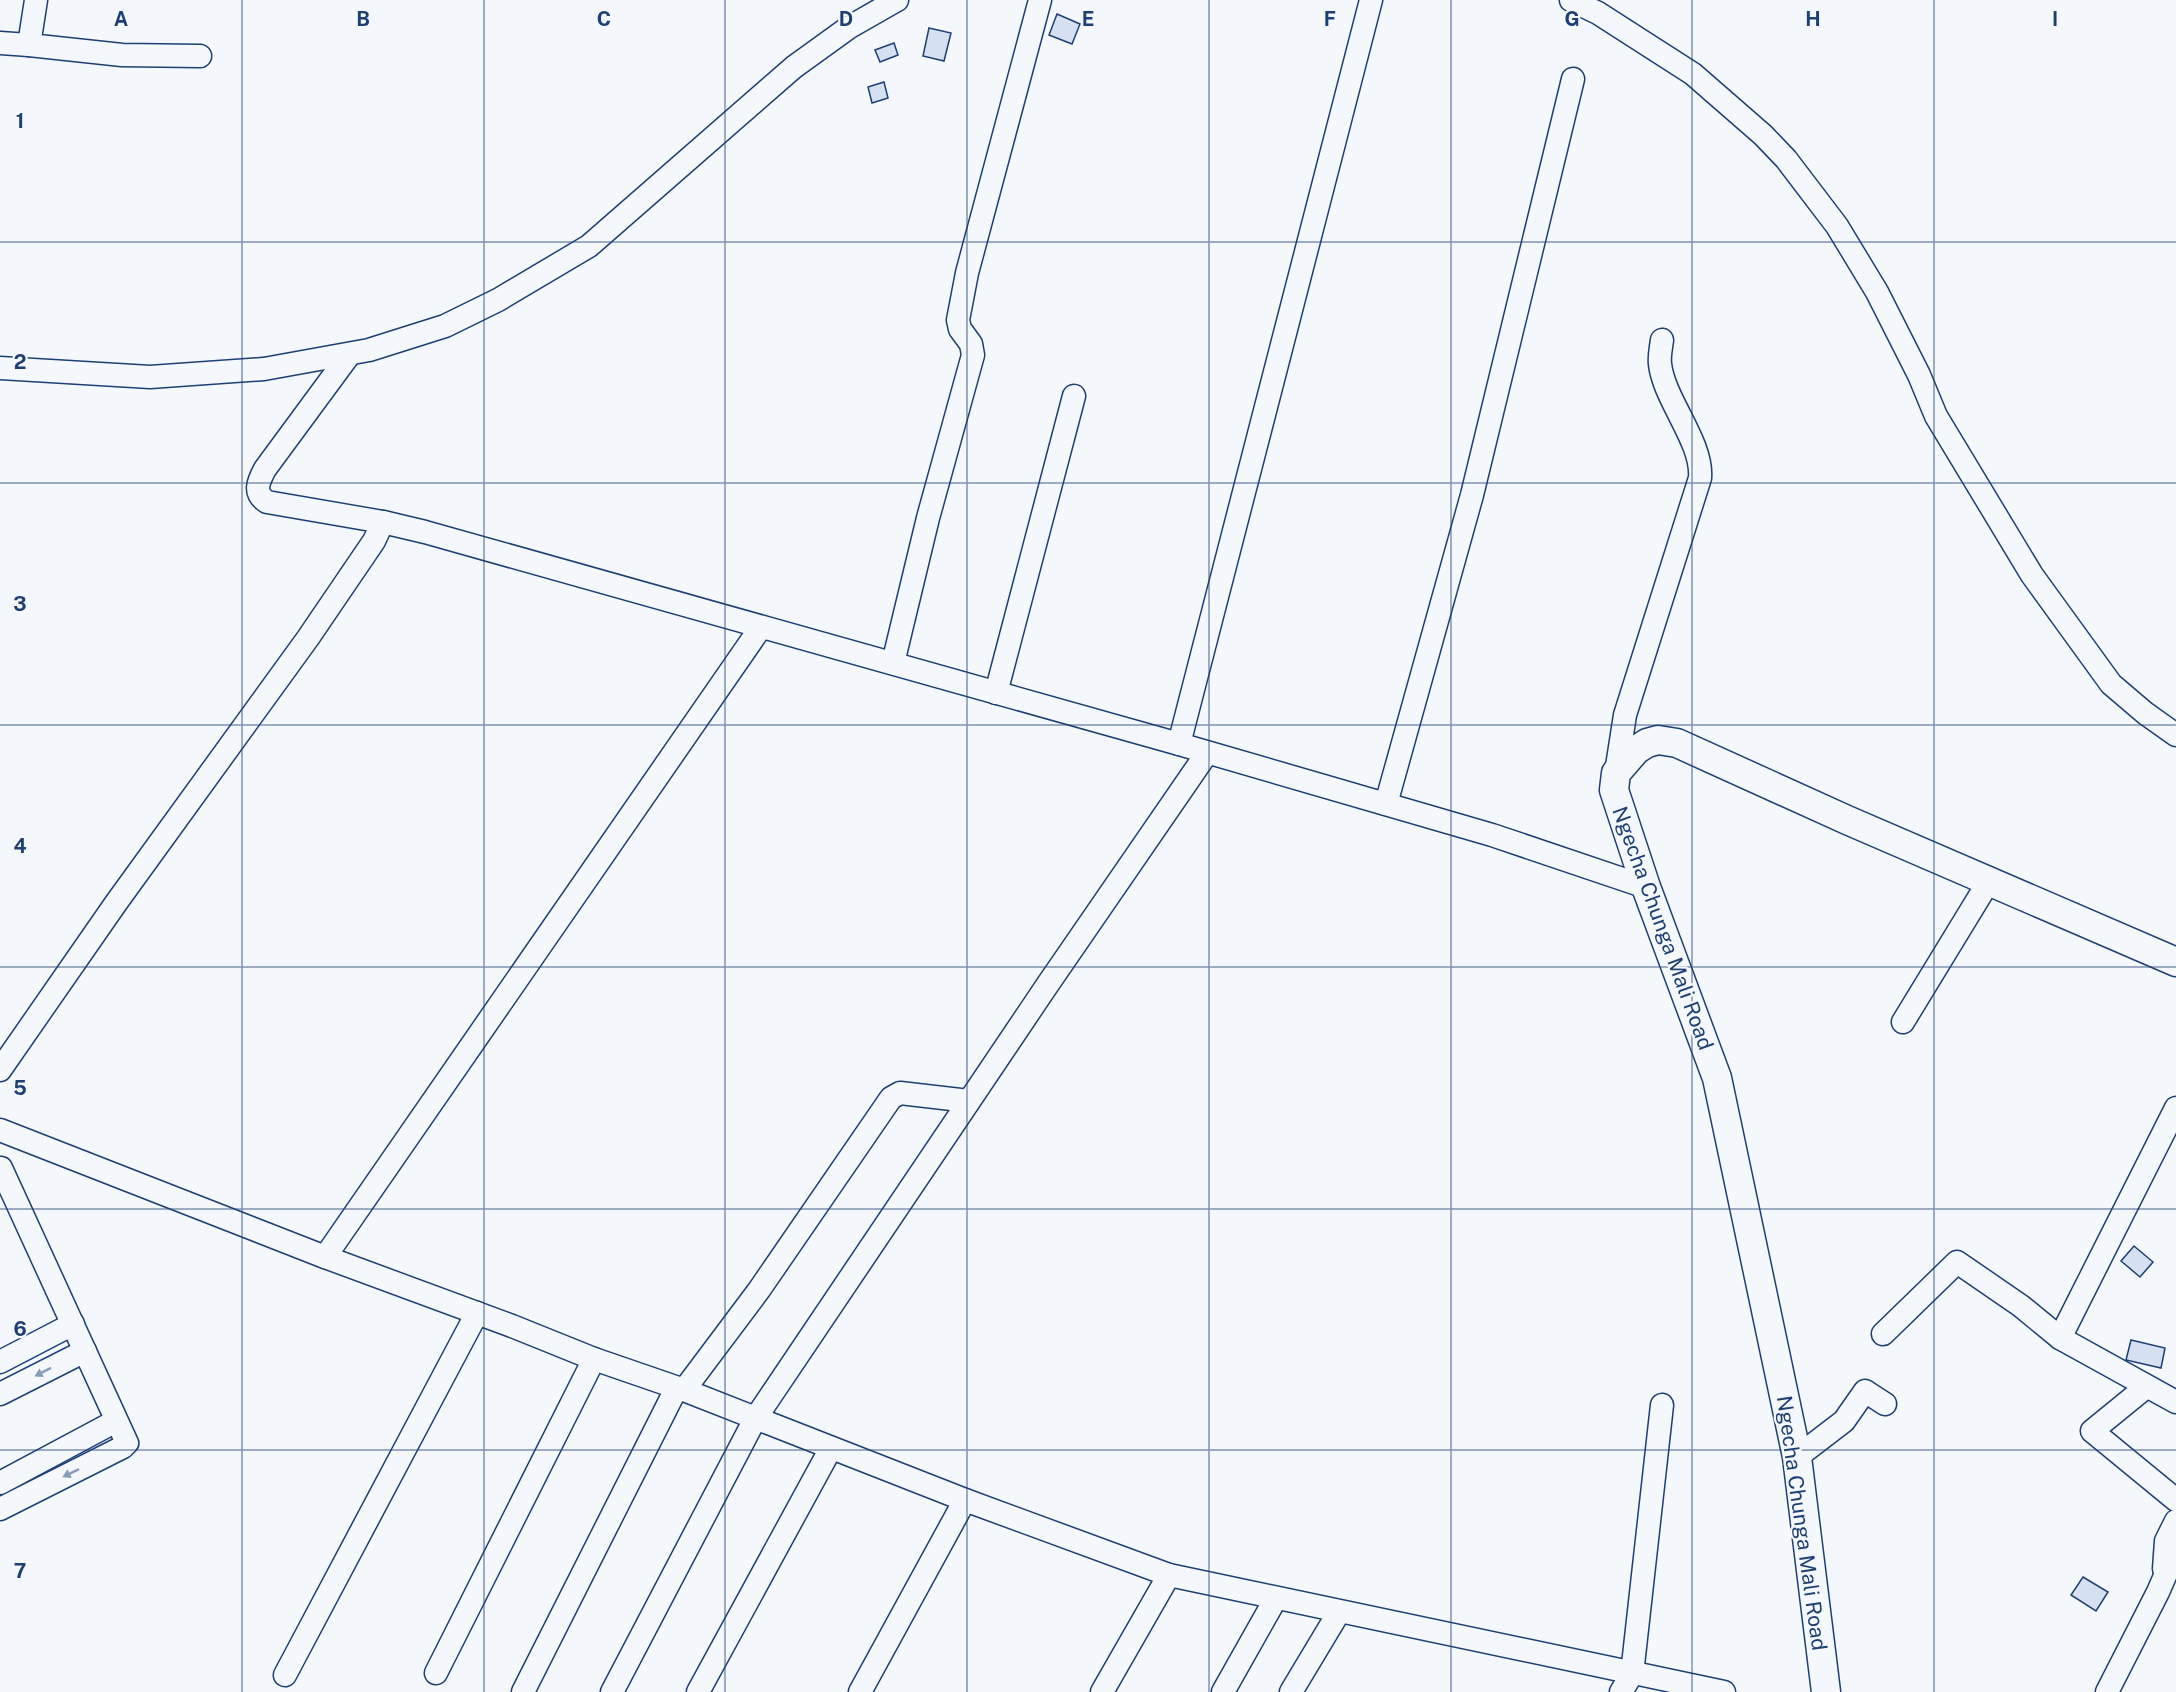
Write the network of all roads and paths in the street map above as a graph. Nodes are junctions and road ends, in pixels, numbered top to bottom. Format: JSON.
{"nodes":[{"id":1,"x":36,"y":0,"type":"edge"},
{"id":2,"x":897,"y":0,"type":"edge"},
{"id":3,"x":1040,"y":0,"type":"edge"},
{"id":4,"x":1371,"y":0,"type":"edge"},
{"id":5,"x":1571,"y":0,"type":"edge"},
{"id":6,"x":0,"y":43,"type":"edge"},
{"id":7,"x":29,"y":45,"type":"junction"},
{"id":8,"x":200,"y":56,"type":"dead end"},
{"id":9,"x":1573,"y":79,"type":"dead end"},
{"id":10,"x":1662,"y":340,"type":"dead end"},
{"id":11,"x":349,"y":355,"type":"junction"},
{"id":12,"x":0,"y":368,"type":"edge"},
{"id":13,"x":1074,"y":396,"type":"dead end"},
{"id":14,"x":383,"y":522,"type":"junction"},
{"id":15,"x":761,"y":627,"type":"junction"},
{"id":16,"x":893,"y":663,"type":"junction"},
{"id":17,"x":996,"y":693,"type":"junction"},
{"id":18,"x":2176,"y":735,"type":"edge"},
{"id":19,"x":1179,"y":744,"type":"junction"},
{"id":20,"x":1207,"y":753,"type":"junction"},
{"id":21,"x":1616,"y":773,"type":"junction"},
{"id":22,"x":1386,"y":804,"type":"junction"},
{"id":23,"x":1989,"y":881,"type":"junction"},
{"id":24,"x":1646,"y":887,"type":"junction"},
{"id":25,"x":2176,"y":962,"type":"edge"},
{"id":26,"x":1903,"y":1023,"type":"dead end"},
{"id":27,"x":0,"y":1070,"type":"edge"},
{"id":28,"x":969,"y":1101,"type":"junction"},
{"id":29,"x":2176,"y":1108,"type":"edge"},
{"id":30,"x":0,"y":1130,"type":"edge"},
{"id":31,"x":1,"y":1168,"type":"edge"},
{"id":32,"x":325,"y":1257,"type":"junction"},
{"id":33,"x":477,"y":1313,"type":"junction"},
{"id":34,"x":74,"y":1324,"type":"junction"},
{"id":35,"x":1882,"y":1334,"type":"dead end"},
{"id":36,"x":2060,"y":1338,"type":"junction"},
{"id":37,"x":85,"y":1351,"type":"junction"},
{"id":38,"x":594,"y":1359,"type":"junction"},
{"id":39,"x":0,"y":1362,"type":"edge"},
{"id":40,"x":2146,"y":1387,"type":"junction"},
{"id":41,"x":680,"y":1389,"type":"junction"},
{"id":42,"x":0,"y":1394,"type":"edge"},
{"id":43,"x":2176,"y":1402,"type":"edge"},
{"id":44,"x":1885,"y":1404,"type":"dead end"},
{"id":45,"x":1662,"y":1405,"type":"dead end"},
{"id":46,"x":755,"y":1419,"type":"junction"},
{"id":47,"x":116,"y":1420,"type":"junction"},
{"id":48,"x":831,"y":1448,"type":"junction"},
{"id":49,"x":1797,"y":1457,"type":"junction"},
{"id":50,"x":3,"y":1475,"type":"edge"},
{"id":51,"x":965,"y":1500,"type":"junction"},
{"id":52,"x":2176,"y":1500,"type":"edge"},
{"id":53,"x":0,"y":1509,"type":"edge"},
{"id":54,"x":2176,"y":1521,"type":"edge"},
{"id":55,"x":2176,"y":1551,"type":"edge"},
{"id":56,"x":1169,"y":1575,"type":"junction"},
{"id":57,"x":2163,"y":1580,"type":"junction"},
{"id":58,"x":1276,"y":1598,"type":"junction"},
{"id":59,"x":1339,"y":1612,"type":"junction"},
{"id":60,"x":436,"y":1673,"type":"dead end"},
{"id":61,"x":285,"y":1675,"type":"dead end"},
{"id":62,"x":1626,"y":1683,"type":"edge"},
{"id":63,"x":523,"y":1692,"type":"edge"},
{"id":64,"x":612,"y":1692,"type":"edge"},
{"id":65,"x":698,"y":1692,"type":"edge"},
{"id":66,"x":860,"y":1692,"type":"edge"},
{"id":67,"x":1102,"y":1692,"type":"edge"},
{"id":68,"x":1223,"y":1692,"type":"edge"},
{"id":69,"x":1291,"y":1692,"type":"edge"},
{"id":70,"x":1724,"y":1692,"type":"edge"},
{"id":71,"x":1826,"y":1692,"type":"edge"},
{"id":72,"x":2107,"y":1692,"type":"edge"}],
"edges":[{"from":1,"to":7,"type":"street"},
{"from":2,"to":11,"type":"street"},
{"from":3,"to":16,"type":"street"},
{"from":4,"to":19,"type":"street"},
{"from":5,"to":18,"type":"street"},
{"from":6,"to":7,"type":"street"},
{"from":7,"to":8,"type":"street"},
{"from":9,"to":22,"type":"street"},
{"from":10,"to":21,"type":"street"},
{"from":11,"to":12,"type":"street"},
{"from":11,"to":14,"type":"street"},
{"from":13,"to":17,"type":"street"},
{"from":14,"to":15,"type":"street"},
{"from":14,"to":27,"type":"street"},
{"from":15,"to":16,"type":"street"},
{"from":15,"to":32,"type":"street"},
{"from":16,"to":17,"type":"street"},
{"from":17,"to":19,"type":"street"},
{"from":19,"to":20,"type":"street"},
{"from":20,"to":22,"type":"street"},
{"from":20,"to":28,"type":"street"},
{"from":21,"to":23,"type":"main road"},
{"from":21,"to":24,"type":"main road","name":"Ngecha Chunga Mali Road"},
{"from":22,"to":24,"type":"street"},
{"from":23,"to":25,"type":"main road"},
{"from":23,"to":26,"type":"street"},
{"from":24,"to":49,"type":"main road","name":"Ngecha Chunga Mali Road"},
{"from":28,"to":41,"type":"street"},
{"from":28,"to":46,"type":"street"},
{"from":29,"to":36,"type":"street"},
{"from":30,"to":32,"type":"street"},
{"from":31,"to":34,"type":"street"},
{"from":32,"to":33,"type":"street"},
{"from":33,"to":38,"type":"street"},
{"from":33,"to":61,"type":"street"},
{"from":34,"to":37,"type":"street"},
{"from":34,"to":39,"type":"street"},
{"from":35,"to":36,"type":"street"},
{"from":36,"to":40,"type":"street"},
{"from":37,"to":42,"type":"street","one_way":true},
{"from":37,"to":47,"type":"street"},
{"from":38,"to":41,"type":"street"},
{"from":38,"to":60,"type":"street"},
{"from":40,"to":43,"type":"street"},
{"from":40,"to":52,"type":"street"},
{"from":41,"to":46,"type":"street"},
{"from":41,"to":63,"type":"street"},
{"from":44,"to":49,"type":"street"},
{"from":45,"to":62,"type":"street"},
{"from":46,"to":48,"type":"street"},
{"from":46,"to":64,"type":"street"},
{"from":47,"to":50,"type":"street"},
{"from":47,"to":53,"type":"street","one_way":true},
{"from":48,"to":51,"type":"street"},
{"from":48,"to":65,"type":"street"},
{"from":49,"to":71,"type":"main road","name":"Ngecha Chunga Mali Road"},
{"from":51,"to":56,"type":"street"},
{"from":51,"to":66,"type":"street"},
{"from":54,"to":57,"type":"street"},
{"from":55,"to":57,"type":"street"},
{"from":56,"to":58,"type":"street"},
{"from":56,"to":67,"type":"street"},
{"from":57,"to":72,"type":"street"},
{"from":58,"to":59,"type":"street"},
{"from":58,"to":68,"type":"street"},
{"from":59,"to":62,"type":"street"},
{"from":59,"to":69,"type":"street"},
{"from":62,"to":70,"type":"street"}]}
